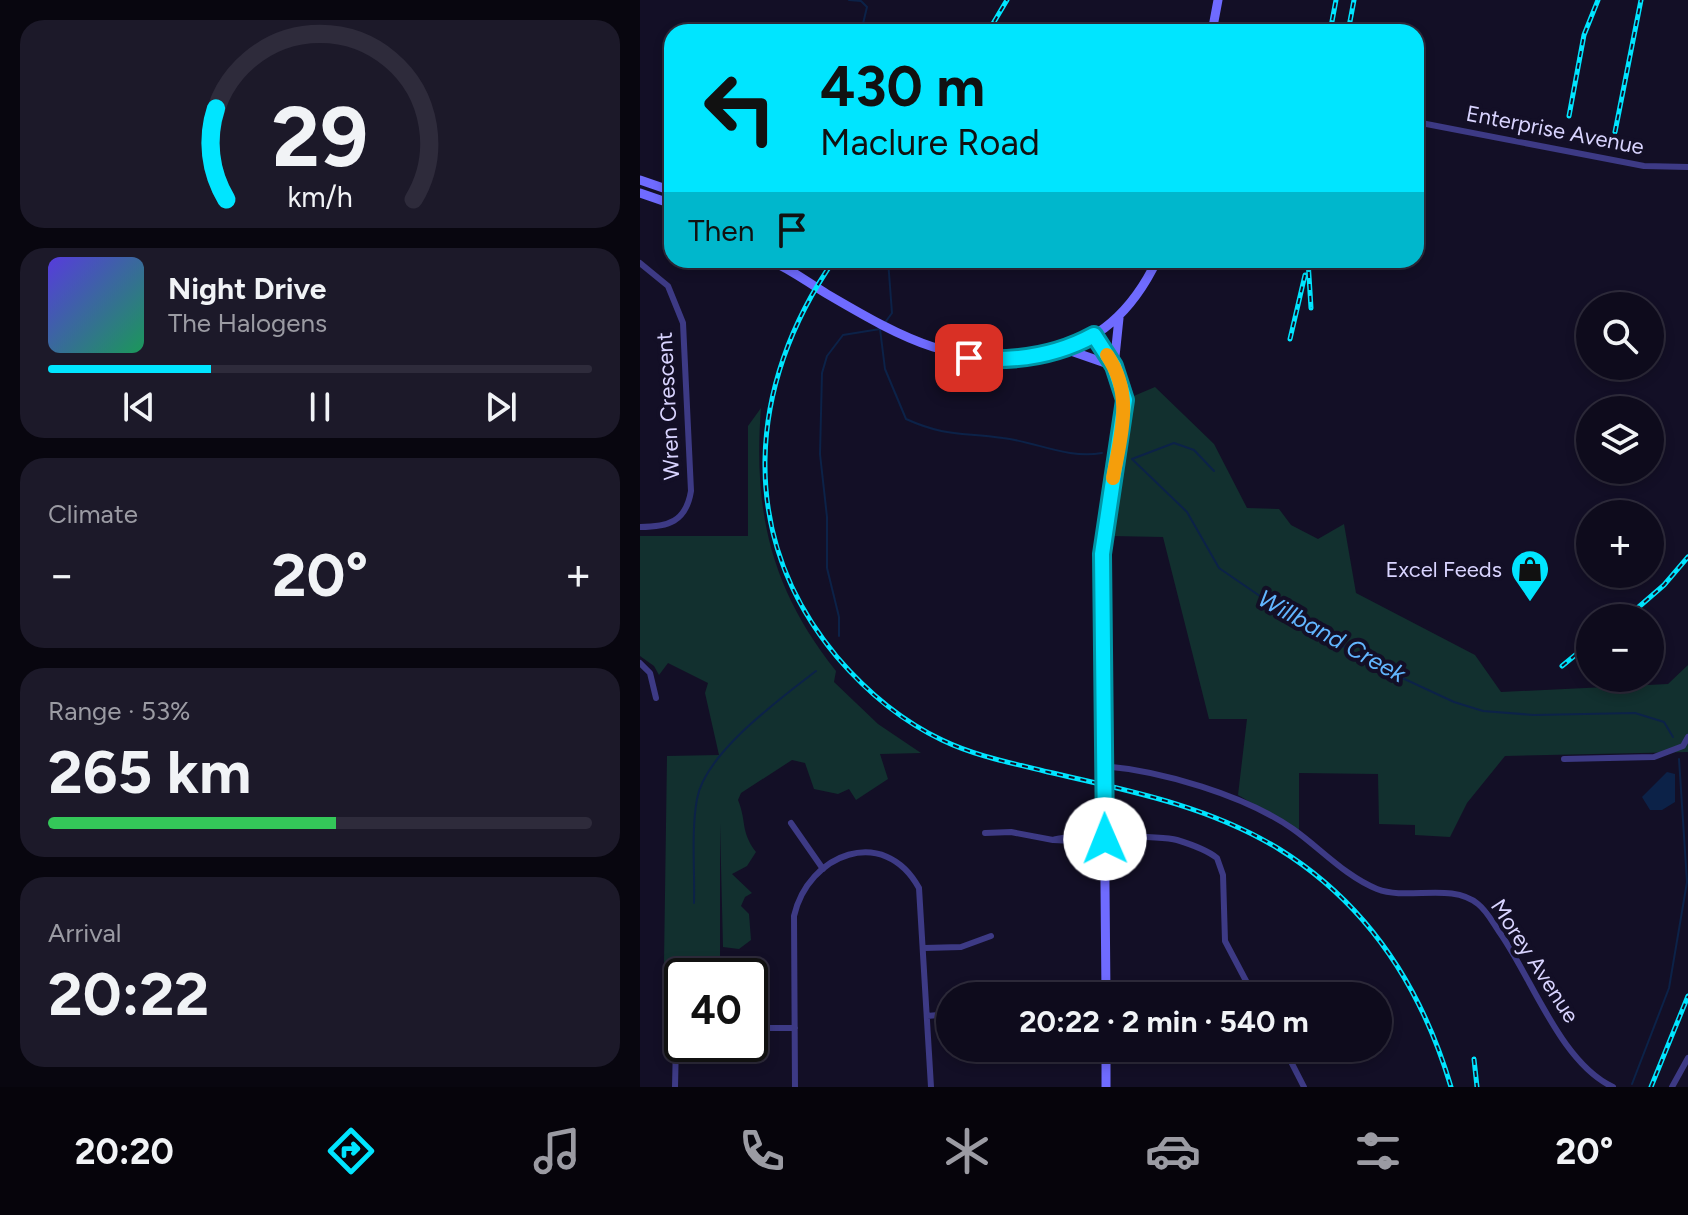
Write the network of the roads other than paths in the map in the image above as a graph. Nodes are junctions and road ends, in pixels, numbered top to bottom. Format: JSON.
{"nodes":[{"id":1,"x":1218,"y":0,"type":"edge"},
{"id":2,"x":1214,"y":24,"type":"edge"},
{"id":3,"x":1424,"y":124,"type":"edge"},
{"id":4,"x":1688,"y":167,"type":"edge"},
{"id":5,"x":640,"y":180,"type":"edge"},
{"id":6,"x":664,"y":188,"type":"edge"},
{"id":7,"x":640,"y":193,"type":"edge"},
{"id":8,"x":664,"y":201,"type":"edge"},
{"id":9,"x":640,"y":263,"type":"edge"},
{"id":10,"x":1152,"y":268,"type":"edge"},
{"id":11,"x":791,"y":269,"type":"edge"},
{"id":12,"x":1119,"y":318,"type":"junction"},
{"id":13,"x":1094,"y":335,"type":"junction"},
{"id":14,"x":1065,"y":349,"type":"junction"},
{"id":15,"x":1114,"y":366,"type":"junction"},
{"id":16,"x":640,"y":527,"type":"edge"},
{"id":17,"x":640,"y":663,"type":"edge"},
{"id":18,"x":656,"y":698,"type":"dead end"},
{"id":19,"x":1688,"y":737,"type":"edge"},
{"id":20,"x":1564,"y":759,"type":"dead end"},
{"id":21,"x":1103,"y":766,"type":"junction"},
{"id":22,"x":791,"y":823,"type":"dead end"},
{"id":23,"x":985,"y":833,"type":"dead end"},
{"id":24,"x":1105,"y":839,"type":"junction"},
{"id":25,"x":823,"y":869,"type":"junction"},
{"id":26,"x":991,"y":936,"type":"dead end"},
{"id":27,"x":924,"y":948,"type":"junction"},
{"id":28,"x":1106,"y":982,"type":"edge"},
{"id":29,"x":1247,"y":982,"type":"edge"},
{"id":30,"x":936,"y":1015,"type":"edge"},
{"id":31,"x":927,"y":1016,"type":"junction"},
{"id":32,"x":768,"y":1028,"type":"edge"},
{"id":33,"x":795,"y":1028,"type":"junction"},
{"id":34,"x":1688,"y":1058,"type":"edge"},
{"id":35,"x":676,"y":1062,"type":"edge"},
{"id":36,"x":1106,"y":1062,"type":"edge"},
{"id":37,"x":1291,"y":1062,"type":"edge"},
{"id":38,"x":675,"y":1087,"type":"edge"},
{"id":39,"x":795,"y":1087,"type":"edge"},
{"id":40,"x":931,"y":1087,"type":"edge"},
{"id":41,"x":1106,"y":1087,"type":"edge"},
{"id":42,"x":1304,"y":1087,"type":"edge"},
{"id":43,"x":1613,"y":1087,"type":"edge"},
{"id":44,"x":1672,"y":1087,"type":"edge"}],
"edges":[{"from":1,"to":2,"type":"street"},
{"from":3,"to":4,"type":"street","name":"Enterprise Avenue"},
{"from":5,"to":6,"type":"street"},
{"from":7,"to":8,"type":"street"},
{"from":9,"to":16,"type":"street","name":"Wren Crescent"},
{"from":10,"to":12,"type":"street"},
{"from":11,"to":14,"type":"street"},
{"from":12,"to":13,"type":"street"},
{"from":12,"to":15,"type":"street"},
{"from":13,"to":14,"type":"street"},
{"from":13,"to":15,"type":"street"},
{"from":14,"to":15,"type":"street"},
{"from":15,"to":21,"type":"street"},
{"from":17,"to":18,"type":"street"},
{"from":19,"to":20,"type":"street"},
{"from":21,"to":24,"type":"street"},
{"from":21,"to":43,"type":"street","name":"Morey Avenue"},
{"from":22,"to":25,"type":"street"},
{"from":23,"to":24,"type":"street"},
{"from":24,"to":28,"type":"street"},
{"from":24,"to":29,"type":"street"},
{"from":25,"to":27,"type":"street"},
{"from":25,"to":33,"type":"street"},
{"from":26,"to":27,"type":"street"},
{"from":27,"to":31,"type":"street"},
{"from":30,"to":31,"type":"street"},
{"from":31,"to":40,"type":"street"},
{"from":32,"to":33,"type":"street"},
{"from":33,"to":39,"type":"street"},
{"from":34,"to":44,"type":"street"},
{"from":35,"to":38,"type":"street"},
{"from":36,"to":41,"type":"street"},
{"from":37,"to":42,"type":"street"}]}
